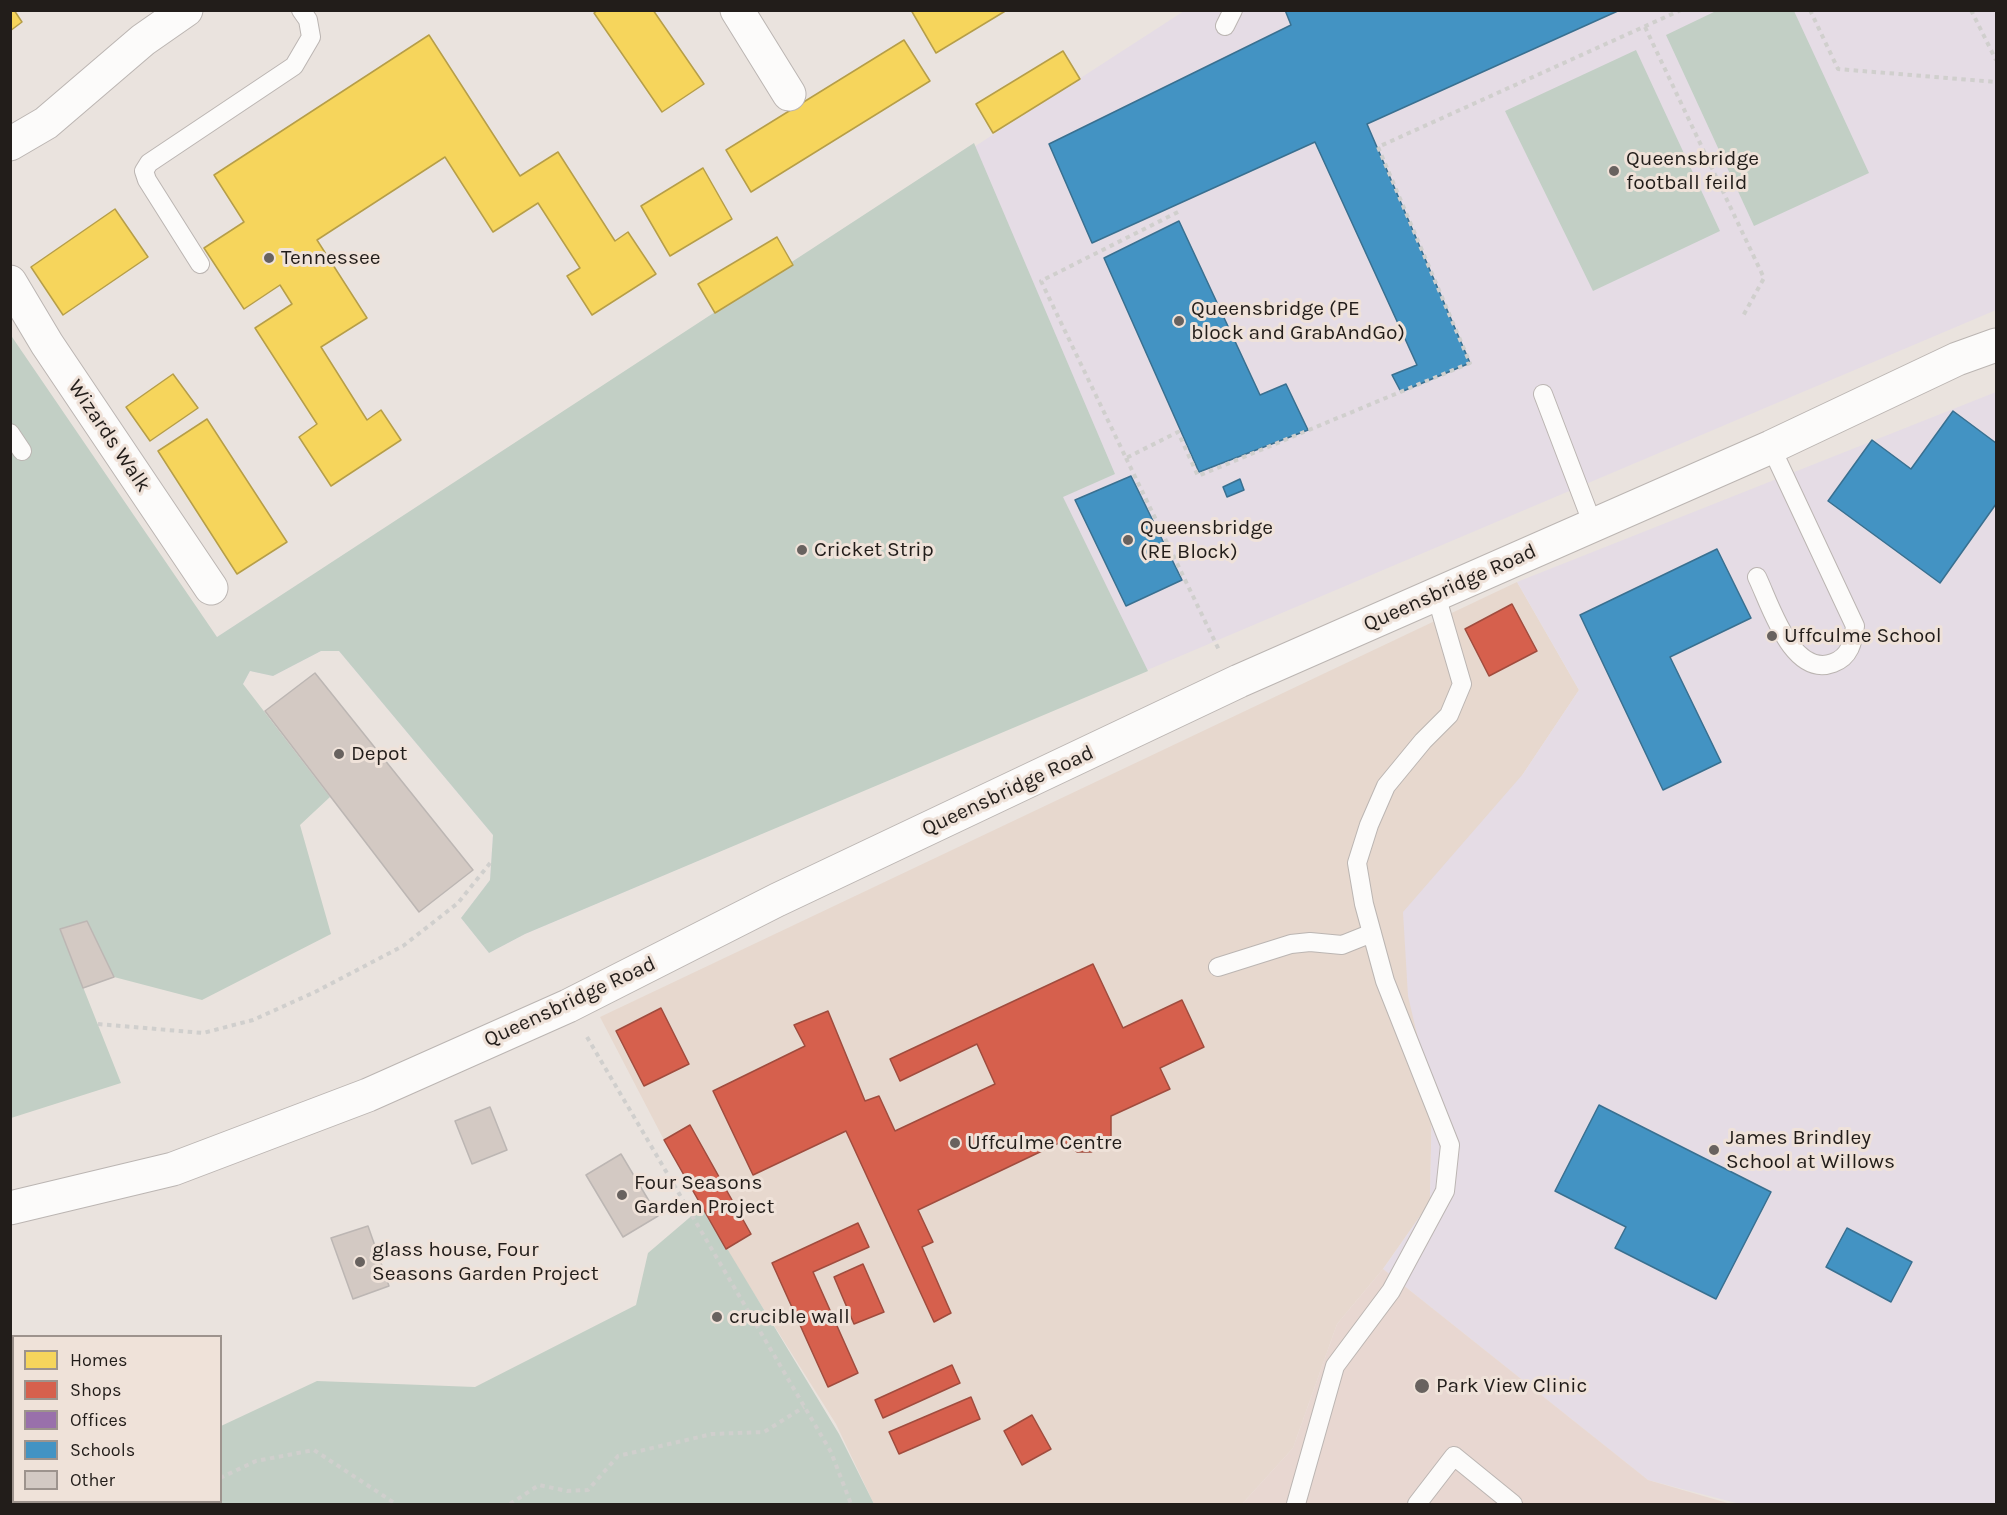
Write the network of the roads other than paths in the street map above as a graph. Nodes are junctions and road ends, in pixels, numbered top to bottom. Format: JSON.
{"nodes":[{"id":1,"x":186,"y":10,"type":"edge"},
{"id":2,"x":301,"y":10,"type":"edge"},
{"id":3,"x":737,"y":10,"type":"edge"},
{"id":4,"x":789,"y":94,"type":"dead end"},
{"id":5,"x":10,"y":144,"type":"edge"},
{"id":6,"x":200,"y":264,"type":"dead end"},
{"id":7,"x":10,"y":282,"type":"edge"},
{"id":8,"x":1996,"y":345,"type":"edge"},
{"id":9,"x":1543,"y":394,"type":"dead end"},
{"id":10,"x":10,"y":433,"type":"edge"},
{"id":11,"x":1771,"y":447,"type":"junction"},
{"id":12,"x":22,"y":451,"type":"dead end"},
{"id":13,"x":1593,"y":525,"type":"junction"},
{"id":14,"x":1758,"y":577,"type":"dead end"},
{"id":15,"x":211,"y":588,"type":"dead end"},
{"id":16,"x":1436,"y":595,"type":"junction"},
{"id":17,"x":1372,"y":933,"type":"junction"},
{"id":18,"x":1218,"y":967,"type":"dead end"},
{"id":19,"x":10,"y":1208,"type":"edge"},
{"id":20,"x":1296,"y":1504,"type":"edge"},
{"id":21,"x":1416,"y":1504,"type":"edge"},
{"id":22,"x":1513,"y":1504,"type":"edge"}],
"edges":[{"from":1,"to":5,"type":"street"},
{"from":2,"to":6,"type":"lane"},
{"from":3,"to":4,"type":"street"},
{"from":7,"to":15,"type":"street","name":"Wizards Walk"},
{"from":8,"to":11,"type":"street","name":"Queensbridge Road"},
{"from":9,"to":13,"type":"lane"},
{"from":10,"to":12,"type":"lane"},
{"from":11,"to":13,"type":"street","name":"Queensbridge Road"},
{"from":11,"to":14,"type":"lane"},
{"from":13,"to":16,"type":"street","name":"Queensbridge Road"},
{"from":16,"to":17,"type":"lane"},
{"from":16,"to":19,"type":"street","name":"Queensbridge Road"},
{"from":17,"to":18,"type":"lane"},
{"from":17,"to":20,"type":"lane"},
{"from":21,"to":22,"type":"lane"}]}
